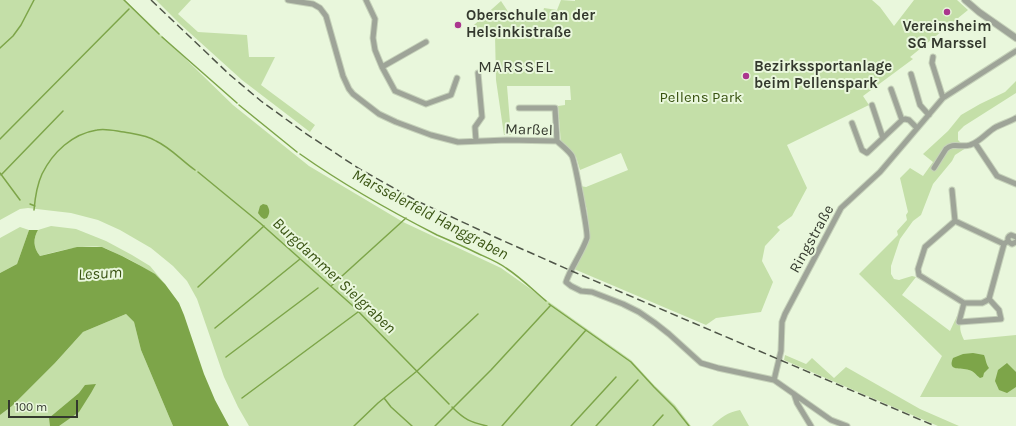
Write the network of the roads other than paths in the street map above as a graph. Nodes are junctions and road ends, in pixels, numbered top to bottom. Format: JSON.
{"nodes":[{"id":1,"x":288,"y":0,"type":"edge"},
{"id":2,"x":366,"y":0,"type":"edge"},
{"id":3,"x":964,"y":0,"type":"edge"},
{"id":4,"x":301,"y":1,"type":"edge"},
{"id":5,"x":1016,"y":38,"type":"edge"},
{"id":6,"x":426,"y":42,"type":"dead end"},
{"id":7,"x":1016,"y":51,"type":"edge"},
{"id":8,"x":933,"y":57,"type":"dead end"},
{"id":9,"x":382,"y":67,"type":"junction"},
{"id":10,"x":478,"y":73,"type":"dead end"},
{"id":11,"x":911,"y":74,"type":"dead end"},
{"id":12,"x":457,"y":78,"type":"dead end"},
{"id":13,"x":891,"y":89,"type":"dead end"},
{"id":14,"x":943,"y":98,"type":"junction"},
{"id":15,"x":872,"y":105,"type":"dead end"},
{"id":16,"x":519,"y":108,"type":"dead end"},
{"id":17,"x":929,"y":114,"type":"junction"},
{"id":18,"x":1016,"y":118,"type":"edge"},
{"id":19,"x":902,"y":120,"type":"junction"},
{"id":20,"x":852,"y":123,"type":"dead end"},
{"id":21,"x":917,"y":128,"type":"junction"},
{"id":22,"x":883,"y":138,"type":"junction"},
{"id":23,"x":476,"y":141,"type":"junction"},
{"id":24,"x":557,"y":141,"type":"junction"},
{"id":25,"x":975,"y":143,"type":"junction"},
{"id":26,"x":934,"y":168,"type":"dead end"},
{"id":27,"x":1016,"y":184,"type":"edge"},
{"id":28,"x":952,"y":190,"type":"dead end"},
{"id":29,"x":955,"y":221,"type":"junction"},
{"id":30,"x":1016,"y":236,"type":"edge"},
{"id":31,"x":1011,"y":244,"type":"edge"},
{"id":32,"x":989,"y":299,"type":"junction"},
{"id":33,"x":964,"y":303,"type":"junction"},
{"id":34,"x":774,"y":380,"type":"junction"},
{"id":35,"x":794,"y":393,"type":"junction"},
{"id":36,"x":812,"y":426,"type":"edge"},
{"id":37,"x":846,"y":426,"type":"edge"}],
"edges":[{"from":1,"to":4,"type":"street","name":"Marßel"},
{"from":2,"to":9,"type":"street"},
{"from":3,"to":5,"type":"street"},
{"from":4,"to":23,"type":"street","name":"Marßel"},
{"from":6,"to":9,"type":"street"},
{"from":7,"to":14,"type":"street","name":"Ringstraße"},
{"from":8,"to":14,"type":"street"},
{"from":9,"to":12,"type":"street"},
{"from":10,"to":23,"type":"street"},
{"from":11,"to":17,"type":"street"},
{"from":13,"to":19,"type":"street"},
{"from":14,"to":17,"type":"street","name":"Ringstraße"},
{"from":15,"to":22,"type":"street"},
{"from":16,"to":24,"type":"street"},
{"from":17,"to":21,"type":"street","name":"Ringstraße"},
{"from":18,"to":25,"type":"street"},
{"from":19,"to":21,"type":"street"},
{"from":19,"to":22,"type":"street"},
{"from":20,"to":22,"type":"street"},
{"from":21,"to":34,"type":"street","name":"Ringstraße"},
{"from":23,"to":24,"type":"street","name":"Marßel"},
{"from":24,"to":34,"type":"street","name":"Marßel"},
{"from":25,"to":26,"type":"street"},
{"from":25,"to":27,"type":"street"},
{"from":28,"to":29,"type":"street"},
{"from":29,"to":31,"type":"street"},
{"from":29,"to":33,"type":"street"},
{"from":30,"to":31,"type":"street"},
{"from":31,"to":32,"type":"street"},
{"from":32,"to":33,"type":"street"},
{"from":32,"to":33,"type":"street"},
{"from":34,"to":35,"type":"street"},
{"from":35,"to":36,"type":"street"},
{"from":35,"to":37,"type":"street"}]}
